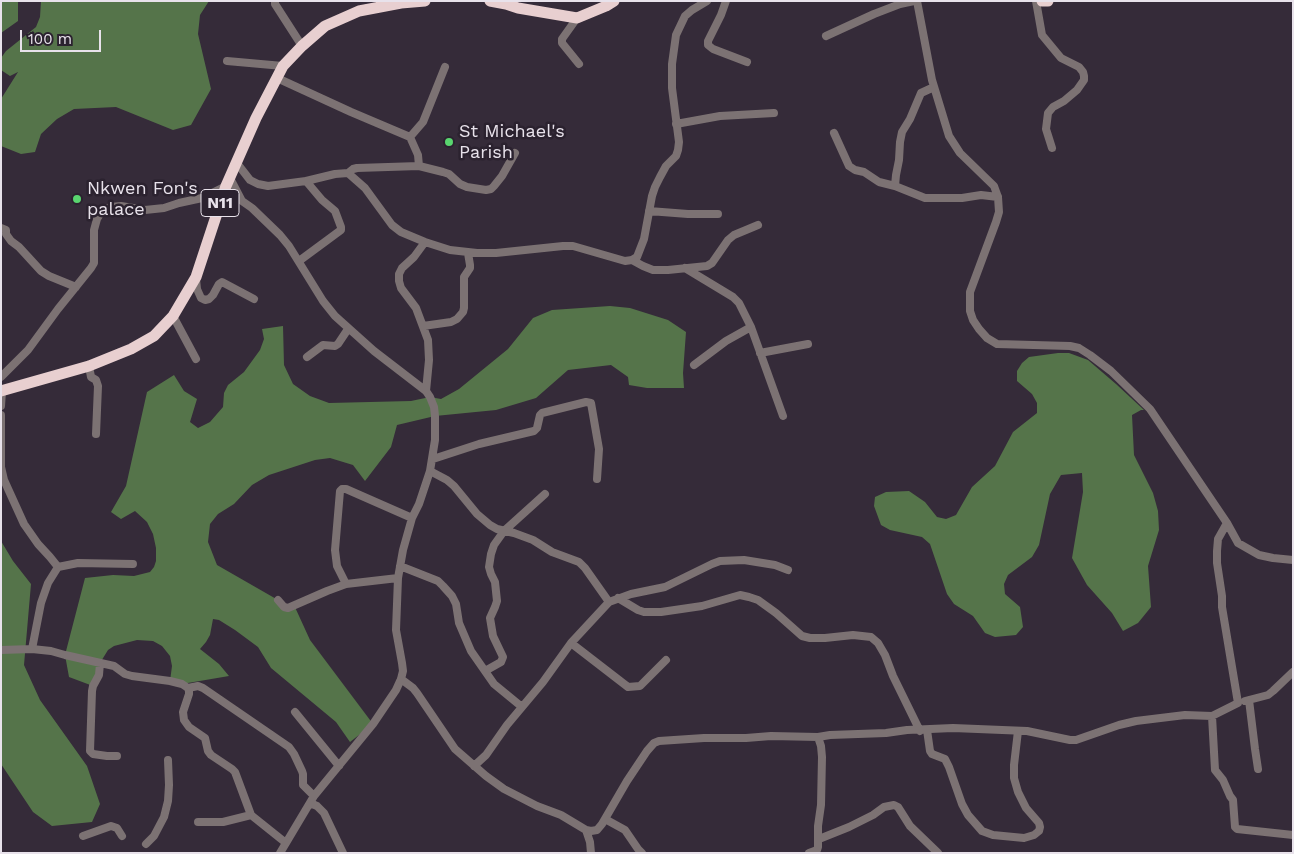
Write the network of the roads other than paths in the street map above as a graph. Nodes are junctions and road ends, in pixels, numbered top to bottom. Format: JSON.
{"nodes":[{"id":1,"x":275,"y":1,"type":"edge"},
{"id":2,"x":425,"y":1,"type":"edge"},
{"id":3,"x":490,"y":1,"type":"edge"},
{"id":4,"x":614,"y":1,"type":"edge"},
{"id":5,"x":708,"y":1,"type":"edge"},
{"id":6,"x":726,"y":1,"type":"edge"},
{"id":7,"x":916,"y":1,"type":"edge"},
{"id":8,"x":1036,"y":1,"type":"edge"},
{"id":9,"x":1042,"y":1,"type":"edge"},
{"id":10,"x":1048,"y":1,"type":"edge"},
{"id":11,"x":398,"y":2,"type":"edge"},
{"id":12,"x":506,"y":3,"type":"edge"},
{"id":13,"x":576,"y":18,"type":"junction"},
{"id":14,"x":826,"y":36,"type":"dead end"},
{"id":15,"x":302,"y":46,"type":"junction"},
{"id":16,"x":227,"y":61,"type":"dead end"},
{"id":17,"x":747,"y":62,"type":"dead end"},
{"id":18,"x":579,"y":64,"type":"dead end"},
{"id":19,"x":283,"y":66,"type":"junction"},
{"id":20,"x":446,"y":68,"type":"dead end"},
{"id":21,"x":276,"y":78,"type":"junction"},
{"id":22,"x":934,"y":87,"type":"junction"},
{"id":23,"x":774,"y":113,"type":"dead end"},
{"id":24,"x":676,"y":124,"type":"junction"},
{"id":25,"x":834,"y":134,"type":"dead end"},
{"id":26,"x":410,"y":136,"type":"junction"},
{"id":27,"x":1052,"y":148,"type":"dead end"},
{"id":28,"x":515,"y":153,"type":"dead end"},
{"id":29,"x":236,"y":162,"type":"junction"},
{"id":30,"x":419,"y":166,"type":"junction"},
{"id":31,"x":348,"y":173,"type":"junction"},
{"id":32,"x":306,"y":181,"type":"junction"},
{"id":33,"x":228,"y":182,"type":"junction"},
{"id":34,"x":896,"y":186,"type":"junction"},
{"id":35,"x":998,"y":197,"type":"junction"},
{"id":36,"x":649,"y":211,"type":"junction"},
{"id":37,"x":718,"y":214,"type":"dead end"},
{"id":38,"x":758,"y":225,"type":"dead end"},
{"id":39,"x":3,"y":233,"type":"edge"},
{"id":40,"x":425,"y":242,"type":"junction"},
{"id":41,"x":468,"y":253,"type":"junction"},
{"id":42,"x":632,"y":260,"type":"junction"},
{"id":43,"x":299,"y":261,"type":"junction"},
{"id":44,"x":684,"y":268,"type":"junction"},
{"id":45,"x":196,"y":277,"type":"junction"},
{"id":46,"x":76,"y":287,"type":"junction"},
{"id":47,"x":254,"y":299,"type":"dead end"},
{"id":48,"x":173,"y":316,"type":"junction"},
{"id":49,"x":423,"y":326,"type":"junction"},
{"id":50,"x":751,"y":327,"type":"junction"},
{"id":51,"x":348,"y":328,"type":"junction"},
{"id":52,"x":808,"y":344,"type":"dead end"},
{"id":53,"x":760,"y":353,"type":"junction"},
{"id":54,"x":307,"y":357,"type":"dead end"},
{"id":55,"x":196,"y":359,"type":"dead end"},
{"id":56,"x":694,"y":365,"type":"dead end"},
{"id":57,"x":90,"y":366,"type":"junction"},
{"id":58,"x":1,"y":377,"type":"edge"},
{"id":59,"x":2,"y":391,"type":"edge"},
{"id":60,"x":426,"y":391,"type":"junction"},
{"id":61,"x":1,"y":406,"type":"edge"},
{"id":62,"x":1,"y":415,"type":"edge"},
{"id":63,"x":783,"y":416,"type":"dead end"},
{"id":64,"x":96,"y":434,"type":"dead end"},
{"id":65,"x":432,"y":459,"type":"junction"},
{"id":66,"x":430,"y":471,"type":"junction"},
{"id":67,"x":597,"y":479,"type":"dead end"},
{"id":68,"x":545,"y":494,"type":"dead end"},
{"id":69,"x":412,"y":518,"type":"junction"},
{"id":70,"x":1227,"y":523,"type":"junction"},
{"id":71,"x":504,"y":531,"type":"junction"},
{"id":72,"x":1293,"y":560,"type":"edge"},
{"id":73,"x":133,"y":564,"type":"dead end"},
{"id":74,"x":400,"y":566,"type":"junction"},
{"id":75,"x":58,"y":567,"type":"junction"},
{"id":76,"x":788,"y":570,"type":"dead end"},
{"id":77,"x":398,"y":578,"type":"junction"},
{"id":78,"x":346,"y":584,"type":"junction"},
{"id":79,"x":618,"y":598,"type":"junction"},
{"id":80,"x":278,"y":600,"type":"dead end"},
{"id":81,"x":609,"y":602,"type":"junction"},
{"id":82,"x":571,"y":642,"type":"junction"},
{"id":83,"x":32,"y":649,"type":"junction"},
{"id":84,"x":1,"y":650,"type":"edge"},
{"id":85,"x":666,"y":660,"type":"dead end"},
{"id":86,"x":100,"y":663,"type":"junction"},
{"id":87,"x":485,"y":671,"type":"junction"},
{"id":88,"x":1293,"y":672,"type":"edge"},
{"id":89,"x":401,"y":680,"type":"junction"},
{"id":90,"x":188,"y":688,"type":"junction"},
{"id":91,"x":1249,"y":700,"type":"junction"},
{"id":92,"x":1238,"y":703,"type":"junction"},
{"id":93,"x":522,"y":707,"type":"junction"},
{"id":94,"x":295,"y":712,"type":"dead end"},
{"id":95,"x":1212,"y":716,"type":"junction"},
{"id":96,"x":923,"y":730,"type":"junction"},
{"id":97,"x":1018,"y":731,"type":"junction"},
{"id":98,"x":818,"y":737,"type":"junction"},
{"id":99,"x":117,"y":756,"type":"dead end"},
{"id":100,"x":168,"y":760,"type":"dead end"},
{"id":101,"x":339,"y":766,"type":"junction"},
{"id":102,"x":474,"y":766,"type":"junction"},
{"id":103,"x":1258,"y":769,"type":"dead end"},
{"id":104,"x":312,"y":800,"type":"junction"},
{"id":105,"x":251,"y":815,"type":"junction"},
{"id":106,"x":605,"y":819,"type":"junction"},
{"id":107,"x":198,"y":822,"type":"dead end"},
{"id":108,"x":586,"y":830,"type":"junction"},
{"id":109,"x":1293,"y":835,"type":"edge"},
{"id":110,"x":83,"y":836,"type":"dead end"},
{"id":111,"x":122,"y":836,"type":"dead end"},
{"id":112,"x":819,"y":839,"type":"junction"},
{"id":113,"x":286,"y":843,"type":"junction"},
{"id":114,"x":146,"y":844,"type":"dead end"},
{"id":115,"x":280,"y":853,"type":"edge"},
{"id":116,"x":343,"y":853,"type":"edge"},
{"id":117,"x":591,"y":853,"type":"edge"},
{"id":118,"x":642,"y":853,"type":"edge"},
{"id":119,"x":810,"y":853,"type":"edge"},
{"id":120,"x":938,"y":853,"type":"edge"}],
"edges":[{"from":1,"to":15,"type":"street"},
{"from":2,"to":11,"type":"highway","number":"N11"},
{"from":3,"to":12,"type":"highway"},
{"from":4,"to":13,"type":"highway"},
{"from":5,"to":24,"type":"street"},
{"from":6,"to":17,"type":"street"},
{"from":7,"to":14,"type":"street"},
{"from":7,"to":22,"type":"street"},
{"from":8,"to":27,"type":"street"},
{"from":9,"to":10,"type":"highway"},
{"from":11,"to":15,"type":"highway","number":"N11"},
{"from":12,"to":13,"type":"highway"},
{"from":13,"to":18,"type":"street"},
{"from":15,"to":19,"type":"highway","number":"N11"},
{"from":16,"to":19,"type":"street"},
{"from":19,"to":21,"type":"highway","number":"N11"},
{"from":20,"to":26,"type":"street"},
{"from":21,"to":26,"type":"street"},
{"from":21,"to":29,"type":"highway","number":"N11"},
{"from":22,"to":34,"type":"street"},
{"from":22,"to":35,"type":"street"},
{"from":23,"to":24,"type":"street"},
{"from":24,"to":36,"type":"street"},
{"from":25,"to":34,"type":"street"},
{"from":26,"to":30,"type":"street"},
{"from":28,"to":30,"type":"street"},
{"from":29,"to":32,"type":"street"},
{"from":29,"to":33,"type":"highway","number":"N11"},
{"from":30,"to":31,"type":"street"},
{"from":31,"to":32,"type":"street"},
{"from":31,"to":40,"type":"street"},
{"from":32,"to":43,"type":"street"},
{"from":33,"to":43,"type":"street"},
{"from":33,"to":45,"type":"highway","number":"N11"},
{"from":33,"to":46,"type":"street"},
{"from":34,"to":35,"type":"street"},
{"from":35,"to":70,"type":"street"},
{"from":36,"to":37,"type":"street"},
{"from":36,"to":42,"type":"street"},
{"from":38,"to":44,"type":"street"},
{"from":39,"to":46,"type":"street"},
{"from":40,"to":41,"type":"street"},
{"from":40,"to":49,"type":"street"},
{"from":41,"to":42,"type":"street"},
{"from":41,"to":49,"type":"street"},
{"from":42,"to":44,"type":"street"},
{"from":43,"to":51,"type":"street"},
{"from":44,"to":50,"type":"street"},
{"from":45,"to":47,"type":"street"},
{"from":45,"to":48,"type":"highway","number":"N11"},
{"from":46,"to":58,"type":"street"},
{"from":48,"to":55,"type":"street"},
{"from":48,"to":57,"type":"highway","number":"N11"},
{"from":49,"to":60,"type":"street"},
{"from":50,"to":53,"type":"street"},
{"from":50,"to":56,"type":"street"},
{"from":51,"to":54,"type":"street"},
{"from":51,"to":60,"type":"street"},
{"from":52,"to":53,"type":"street"},
{"from":53,"to":63,"type":"street"},
{"from":57,"to":59,"type":"highway","number":"N11"},
{"from":57,"to":64,"type":"street"},
{"from":59,"to":61,"type":"street"},
{"from":60,"to":65,"type":"street"},
{"from":62,"to":75,"type":"street"},
{"from":65,"to":66,"type":"street"},
{"from":65,"to":67,"type":"street"},
{"from":66,"to":69,"type":"street"},
{"from":66,"to":71,"type":"street"},
{"from":68,"to":71,"type":"street"},
{"from":69,"to":74,"type":"street"},
{"from":69,"to":78,"type":"street"},
{"from":70,"to":72,"type":"street"},
{"from":70,"to":92,"type":"street"},
{"from":71,"to":81,"type":"street"},
{"from":71,"to":87,"type":"street"},
{"from":73,"to":75,"type":"street"},
{"from":74,"to":77,"type":"street"},
{"from":74,"to":87,"type":"street"},
{"from":75,"to":83,"type":"street"},
{"from":76,"to":79,"type":"street"},
{"from":77,"to":78,"type":"street"},
{"from":77,"to":89,"type":"street"},
{"from":78,"to":80,"type":"street"},
{"from":79,"to":81,"type":"street"},
{"from":79,"to":96,"type":"street"},
{"from":81,"to":82,"type":"street"},
{"from":82,"to":85,"type":"street"},
{"from":82,"to":93,"type":"street"},
{"from":83,"to":84,"type":"street"},
{"from":83,"to":86,"type":"street"},
{"from":86,"to":90,"type":"street"},
{"from":86,"to":99,"type":"street"},
{"from":87,"to":93,"type":"street"},
{"from":88,"to":91,"type":"street"},
{"from":89,"to":101,"type":"street"},
{"from":89,"to":102,"type":"street"},
{"from":90,"to":104,"type":"street"},
{"from":90,"to":105,"type":"street"},
{"from":91,"to":92,"type":"street"},
{"from":91,"to":103,"type":"street"},
{"from":92,"to":95,"type":"street"},
{"from":93,"to":102,"type":"street"},
{"from":94,"to":101,"type":"street"},
{"from":95,"to":97,"type":"street"},
{"from":95,"to":109,"type":"street"},
{"from":96,"to":97,"type":"street"},
{"from":96,"to":97,"type":"street"},
{"from":96,"to":98,"type":"street"},
{"from":98,"to":106,"type":"street"},
{"from":98,"to":112,"type":"street"},
{"from":100,"to":114,"type":"street"},
{"from":101,"to":104,"type":"street"},
{"from":102,"to":108,"type":"street"},
{"from":104,"to":113,"type":"street"},
{"from":104,"to":116,"type":"street"},
{"from":105,"to":107,"type":"street"},
{"from":105,"to":113,"type":"street"},
{"from":106,"to":108,"type":"street"},
{"from":106,"to":118,"type":"street"},
{"from":108,"to":117,"type":"street"},
{"from":110,"to":111,"type":"street"},
{"from":112,"to":119,"type":"street"},
{"from":112,"to":120,"type":"street"},
{"from":113,"to":115,"type":"street"}]}
